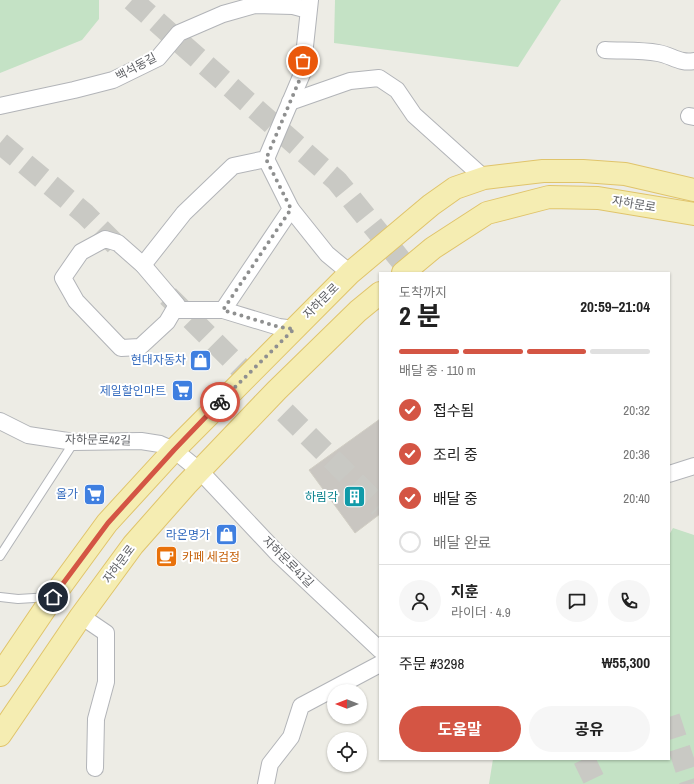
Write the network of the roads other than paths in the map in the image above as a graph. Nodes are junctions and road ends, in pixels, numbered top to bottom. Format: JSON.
{"nodes":[{"id":1,"x":309,"y":5,"type":"edge"},
{"id":2,"x":605,"y":50,"type":"dead end"},
{"id":3,"x":694,"y":61,"type":"edge"},
{"id":4,"x":290,"y":102,"type":"junction"},
{"id":5,"x":0,"y":106,"type":"edge"},
{"id":6,"x":266,"y":159,"type":"junction"},
{"id":7,"x":484,"y":178,"type":"junction"},
{"id":8,"x":694,"y":190,"type":"edge"},
{"id":9,"x":291,"y":209,"type":"junction"},
{"id":10,"x":694,"y":214,"type":"edge"},
{"id":11,"x":143,"y":265,"type":"junction"},
{"id":12,"x":404,"y":272,"type":"edge"},
{"id":13,"x":350,"y":273,"type":"junction"},
{"id":14,"x":379,"y":294,"type":"edge"},
{"id":15,"x":175,"y":310,"type":"junction"},
{"id":16,"x":223,"y":310,"type":"junction"},
{"id":17,"x":294,"y":329,"type":"junction"},
{"id":18,"x":0,"y":421,"type":"edge"},
{"id":19,"x":74,"y":442,"type":"junction"},
{"id":20,"x":174,"y":450,"type":"junction"},
{"id":21,"x":694,"y":466,"type":"edge"},
{"id":22,"x":200,"y":471,"type":"junction"},
{"id":23,"x":670,"y":474,"type":"edge"},
{"id":24,"x":0,"y":556,"type":"edge"},
{"id":25,"x":0,"y":597,"type":"edge"},
{"id":26,"x":53,"y":597,"type":"junction"},
{"id":27,"x":80,"y":616,"type":"junction"},
{"id":28,"x":379,"y":649,"type":"edge"},
{"id":29,"x":379,"y":665,"type":"edge"},
{"id":30,"x":0,"y":674,"type":"edge"},
{"id":31,"x":0,"y":735,"type":"edge"},
{"id":32,"x":95,"y":768,"type":"dead end"},
{"id":33,"x":266,"y":784,"type":"edge"}],
"edges":[{"from":1,"to":4,"type":"street","name":"백석동길"},
{"from":1,"to":5,"type":"street","name":"백석동길"},
{"from":2,"to":3,"type":"street"},
{"from":4,"to":6,"type":"street","name":"백석동길"},
{"from":4,"to":7,"type":"street"},
{"from":6,"to":9,"type":"street"},
{"from":6,"to":11,"type":"street"},
{"from":7,"to":8,"type":"main road","name":"자하문로"},
{"from":7,"to":13,"type":"main road","name":"자하문로"},
{"from":9,"to":13,"type":"street"},
{"from":9,"to":16,"type":"street"},
{"from":10,"to":12,"type":"main road","name":"자하문로"},
{"from":11,"to":15,"type":"street"},
{"from":11,"to":15,"type":"street"},
{"from":13,"to":17,"type":"main road","name":"자하문로"},
{"from":14,"to":22,"type":"main road","name":"자하문로"},
{"from":15,"to":16,"type":"street"},
{"from":16,"to":17,"type":"street"},
{"from":17,"to":20,"type":"main road","name":"자하문로"},
{"from":18,"to":19,"type":"street","name":"자하문로42길"},
{"from":19,"to":20,"type":"street","name":"자하문로42길"},
{"from":19,"to":24,"type":"lane"},
{"from":20,"to":22,"type":"street","name":"자하문로42길"},
{"from":20,"to":26,"type":"main road","name":"자하문로"},
{"from":21,"to":23,"type":"street"},
{"from":22,"to":27,"type":"main road","name":"자하문로"},
{"from":22,"to":28,"type":"street","name":"자하문로41길"},
{"from":25,"to":26,"type":"lane"},
{"from":26,"to":30,"type":"main road","name":"자하문로"},
{"from":27,"to":31,"type":"main road","name":"자하문로"},
{"from":27,"to":32,"type":"street"},
{"from":29,"to":33,"type":"street"}]}
